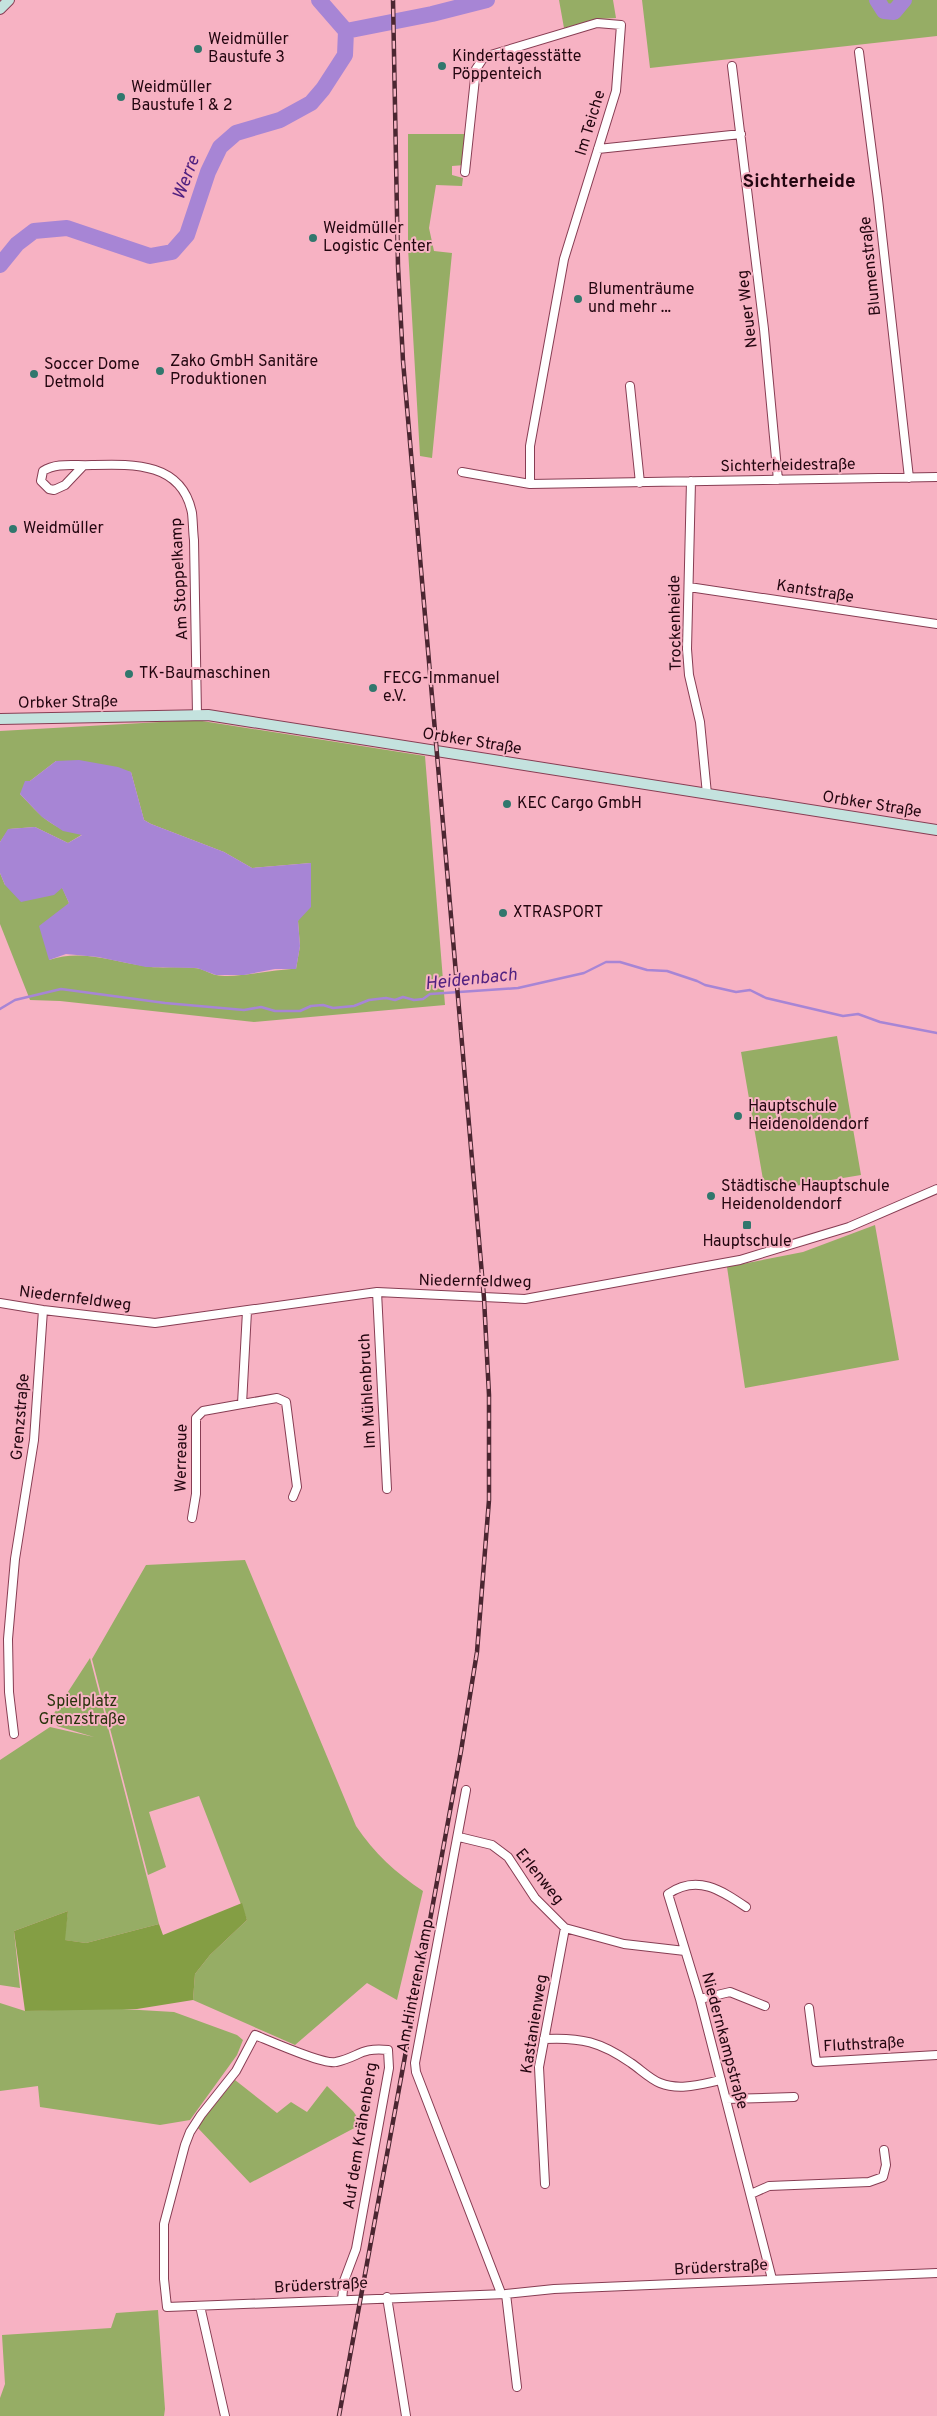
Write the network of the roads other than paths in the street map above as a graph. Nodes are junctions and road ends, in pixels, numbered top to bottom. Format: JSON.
{"nodes":[{"id":1,"x":9,"y":0,"type":"edge"},
{"id":2,"x":0,"y":9,"type":"edge"},
{"id":3,"x":859,"y":52,"type":"dead end"},
{"id":4,"x":732,"y":66,"type":"dead end"},
{"id":5,"x":741,"y":134,"type":"junction"},
{"id":6,"x":598,"y":150,"type":"junction"},
{"id":7,"x":465,"y":172,"type":"dead end"},
{"id":8,"x":630,"y":386,"type":"dead end"},
{"id":9,"x":83,"y":466,"type":"junction"},
{"id":10,"x":462,"y":472,"type":"dead end"},
{"id":11,"x":909,"y":478,"type":"junction"},
{"id":12,"x":937,"y":478,"type":"edge"},
{"id":13,"x":778,"y":480,"type":"junction"},
{"id":14,"x":691,"y":481,"type":"junction"},
{"id":15,"x":640,"y":483,"type":"junction"},
{"id":16,"x":530,"y":484,"type":"junction"},
{"id":17,"x":689,"y":586,"type":"junction"},
{"id":18,"x":937,"y":624,"type":"edge"},
{"id":19,"x":197,"y":715,"type":"junction"},
{"id":20,"x":0,"y":719,"type":"edge"},
{"id":21,"x":707,"y":794,"type":"junction"},
{"id":22,"x":937,"y":830,"type":"edge"},
{"id":23,"x":937,"y":1189,"type":"edge"},
{"id":24,"x":377,"y":1292,"type":"junction"},
{"id":25,"x":0,"y":1303,"type":"edge"},
{"id":26,"x":43,"y":1310,"type":"junction"},
{"id":27,"x":248,"y":1311,"type":"junction"},
{"id":28,"x":242,"y":1404,"type":"junction"},
{"id":29,"x":387,"y":1489,"type":"dead end"},
{"id":30,"x":293,"y":1497,"type":"dead end"},
{"id":31,"x":192,"y":1518,"type":"dead end"},
{"id":32,"x":14,"y":1734,"type":"dead end"},
{"id":33,"x":466,"y":1790,"type":"dead end"},
{"id":34,"x":459,"y":1837,"type":"junction"},
{"id":35,"x":746,"y":1907,"type":"dead end"},
{"id":36,"x":565,"y":1928,"type":"junction"},
{"id":37,"x":685,"y":1951,"type":"junction"},
{"id":38,"x":700,"y":1999,"type":"junction"},
{"id":39,"x":765,"y":2006,"type":"dead end"},
{"id":40,"x":809,"y":2008,"type":"dead end"},
{"id":41,"x":544,"y":2039,"type":"junction"},
{"id":42,"x":937,"y":2055,"type":"edge"},
{"id":43,"x":721,"y":2080,"type":"junction"},
{"id":44,"x":794,"y":2097,"type":"dead end"},
{"id":45,"x":726,"y":2099,"type":"junction"},
{"id":46,"x":884,"y":2150,"type":"dead end"},
{"id":47,"x":545,"y":2184,"type":"dead end"},
{"id":48,"x":751,"y":2194,"type":"junction"},
{"id":49,"x":937,"y":2273,"type":"edge"},
{"id":50,"x":772,"y":2279,"type":"junction"},
{"id":51,"x":504,"y":2294,"type":"junction"},
{"id":52,"x":387,"y":2297,"type":"junction"},
{"id":53,"x":342,"y":2300,"type":"junction"},
{"id":54,"x":167,"y":2306,"type":"joint"},
{"id":55,"x":200,"y":2306,"type":"junction"},
{"id":56,"x":517,"y":2387,"type":"dead end"},
{"id":57,"x":225,"y":2416,"type":"edge"},
{"id":58,"x":406,"y":2416,"type":"edge"}],
"edges":[{"from":1,"to":2,"type":"street"},
{"from":3,"to":11,"type":"street","name":"Blumenstraße"},
{"from":4,"to":5,"type":"street","name":"Neuer Weg"},
{"from":5,"to":6,"type":"street"},
{"from":5,"to":13,"type":"street","name":"Neuer Weg"},
{"from":6,"to":7,"type":"street","name":"Im Teiche"},
{"from":6,"to":16,"type":"street","name":"Im Teiche"},
{"from":8,"to":15,"type":"street"},
{"from":9,"to":9,"type":"street","name":"Am Stoppelkamp"},
{"from":9,"to":19,"type":"street","name":"Am Stoppelkamp"},
{"from":10,"to":16,"type":"street","name":"Sichterheidestraße"},
{"from":11,"to":12,"type":"street","name":"Sichterheidestraße"},
{"from":11,"to":13,"type":"street","name":"Sichterheidestraße"},
{"from":13,"to":14,"type":"street","name":"Sichterheidestraße"},
{"from":14,"to":15,"type":"street","name":"Sichterheidestraße"},
{"from":14,"to":17,"type":"street","name":"Trockenheide"},
{"from":15,"to":16,"type":"street","name":"Sichterheidestraße"},
{"from":17,"to":18,"type":"street","name":"Kantstraße"},
{"from":17,"to":21,"type":"street","name":"Trockenheide"},
{"from":19,"to":20,"type":"street","name":"Orbker Straße"},
{"from":19,"to":21,"type":"street","name":"Orbker Straße"},
{"from":21,"to":22,"type":"street","name":"Orbker Straße"},
{"from":23,"to":24,"type":"street","name":"Niedernfeldweg"},
{"from":24,"to":27,"type":"street","name":"Niedernfeldweg"},
{"from":24,"to":29,"type":"street","name":"Im Mühlenbruch"},
{"from":25,"to":26,"type":"street","name":"Niedernfeldweg"},
{"from":26,"to":27,"type":"street","name":"Niedernfeldweg"},
{"from":26,"to":32,"type":"street","name":"Grenzstraße"},
{"from":27,"to":28,"type":"street"},
{"from":28,"to":30,"type":"street","name":"Werreaue"},
{"from":28,"to":31,"type":"street","name":"Werreaue"},
{"from":33,"to":34,"type":"street","name":"Am Hinteren Kamp"},
{"from":34,"to":36,"type":"street","name":"Erlenweg"},
{"from":34,"to":51,"type":"street","name":"Am Hinteren Kamp"},
{"from":35,"to":37,"type":"street","name":"Niedernkampstraße"},
{"from":36,"to":37,"type":"street","name":"Erlenweg"},
{"from":36,"to":41,"type":"street","name":"Kastanienweg"},
{"from":37,"to":38,"type":"street","name":"Niedernkampstraße"},
{"from":38,"to":39,"type":"street"},
{"from":38,"to":43,"type":"street","name":"Niedernkampstraße"},
{"from":40,"to":42,"type":"street","name":"Fluthstraße"},
{"from":41,"to":43,"type":"street"},
{"from":41,"to":47,"type":"street","name":"Kastanienweg"},
{"from":43,"to":45,"type":"street","name":"Niedernkampstraße"},
{"from":44,"to":45,"type":"street"},
{"from":45,"to":48,"type":"street","name":"Niedernkampstraße"},
{"from":46,"to":48,"type":"street"},
{"from":48,"to":50,"type":"street","name":"Niedernkampstraße"},
{"from":49,"to":50,"type":"street","name":"Brüderstraße"},
{"from":50,"to":51,"type":"street","name":"Brüderstraße"},
{"from":51,"to":52,"type":"street","name":"Brüderstraße"},
{"from":51,"to":56,"type":"street"},
{"from":52,"to":53,"type":"street","name":"Brüderstraße"},
{"from":52,"to":58,"type":"street"},
{"from":53,"to":54,"type":"street","name":"Auf dem Krähenberg"},
{"from":53,"to":55,"type":"street","name":"Brüderstraße"},
{"from":54,"to":55,"type":"street","name":"Brüderstraße"},
{"from":55,"to":57,"type":"street"}]}
